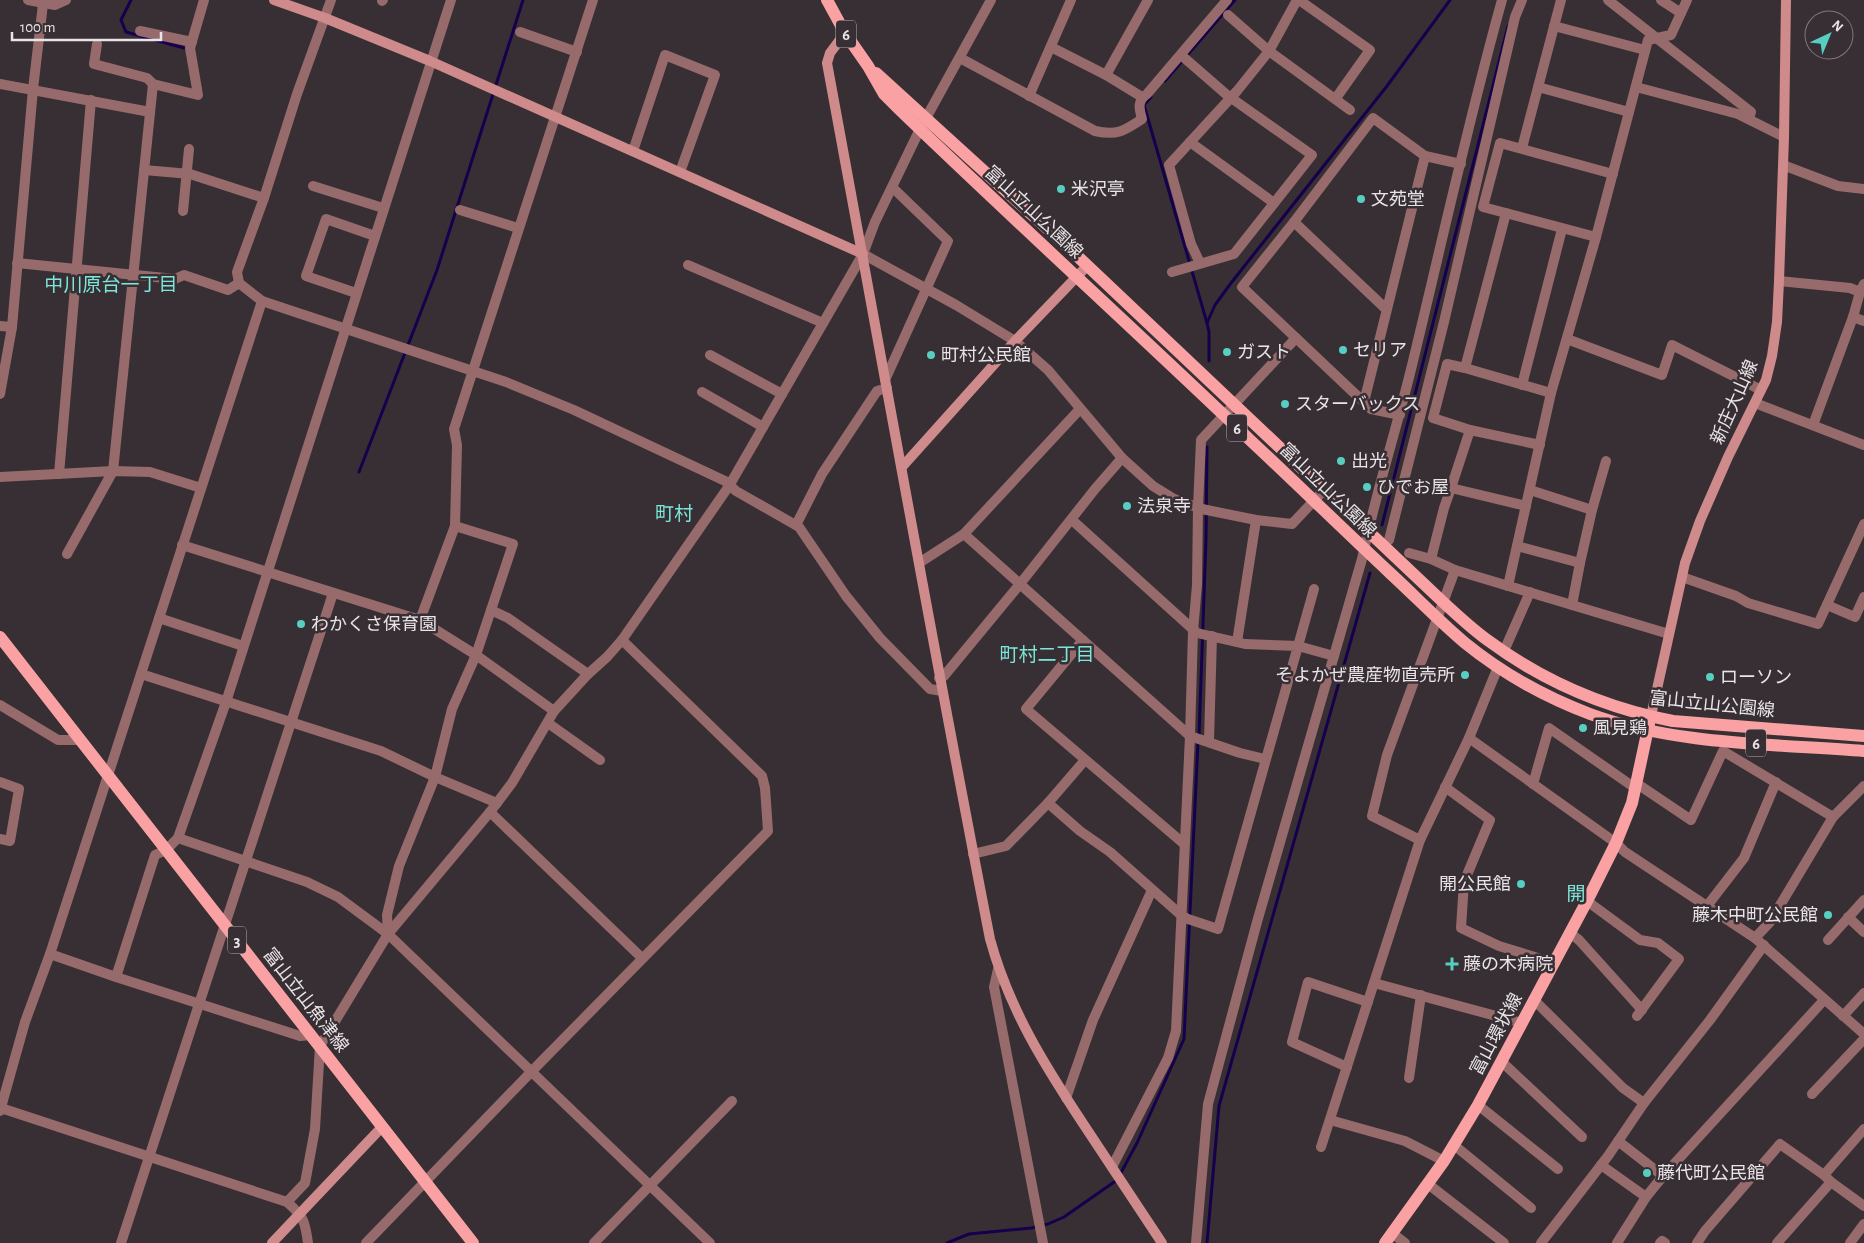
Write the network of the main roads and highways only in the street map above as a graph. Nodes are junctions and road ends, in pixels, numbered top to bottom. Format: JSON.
{"nodes":[{"id":1,"x":827,"y":0,"type":"edge"},
{"id":2,"x":923,"y":124,"type":"junction"},
{"id":3,"x":0,"y":637,"type":"edge"},
{"id":4,"x":1651,"y":716,"type":"junction"},
{"id":5,"x":1648,"y":731,"type":"junction"},
{"id":6,"x":1864,"y":736,"type":"edge"},
{"id":7,"x":1864,"y":751,"type":"edge"},
{"id":8,"x":1388,"y":1238,"type":"edge"},
{"id":9,"x":473,"y":1243,"type":"edge"}],
"edges":[{"from":1,"to":2,"type":"main road","name":"富山立山公園線","number":"6"},
{"from":2,"to":4,"type":"main road","name":"富山立山公園線","number":"6"},
{"from":2,"to":5,"type":"main road","name":"富山立山公園線","number":"6"},
{"from":3,"to":9,"type":"main road","name":"富山立山魚津線","number":"3"},
{"from":4,"to":5,"type":"main road","name":"富山環状線"},
{"from":4,"to":6,"type":"main road","name":"富山立山公園線","number":"6"},
{"from":5,"to":7,"type":"main road","name":"富山立山公園線","number":"6"},
{"from":5,"to":8,"type":"main road","name":"富山環状線"}]}
